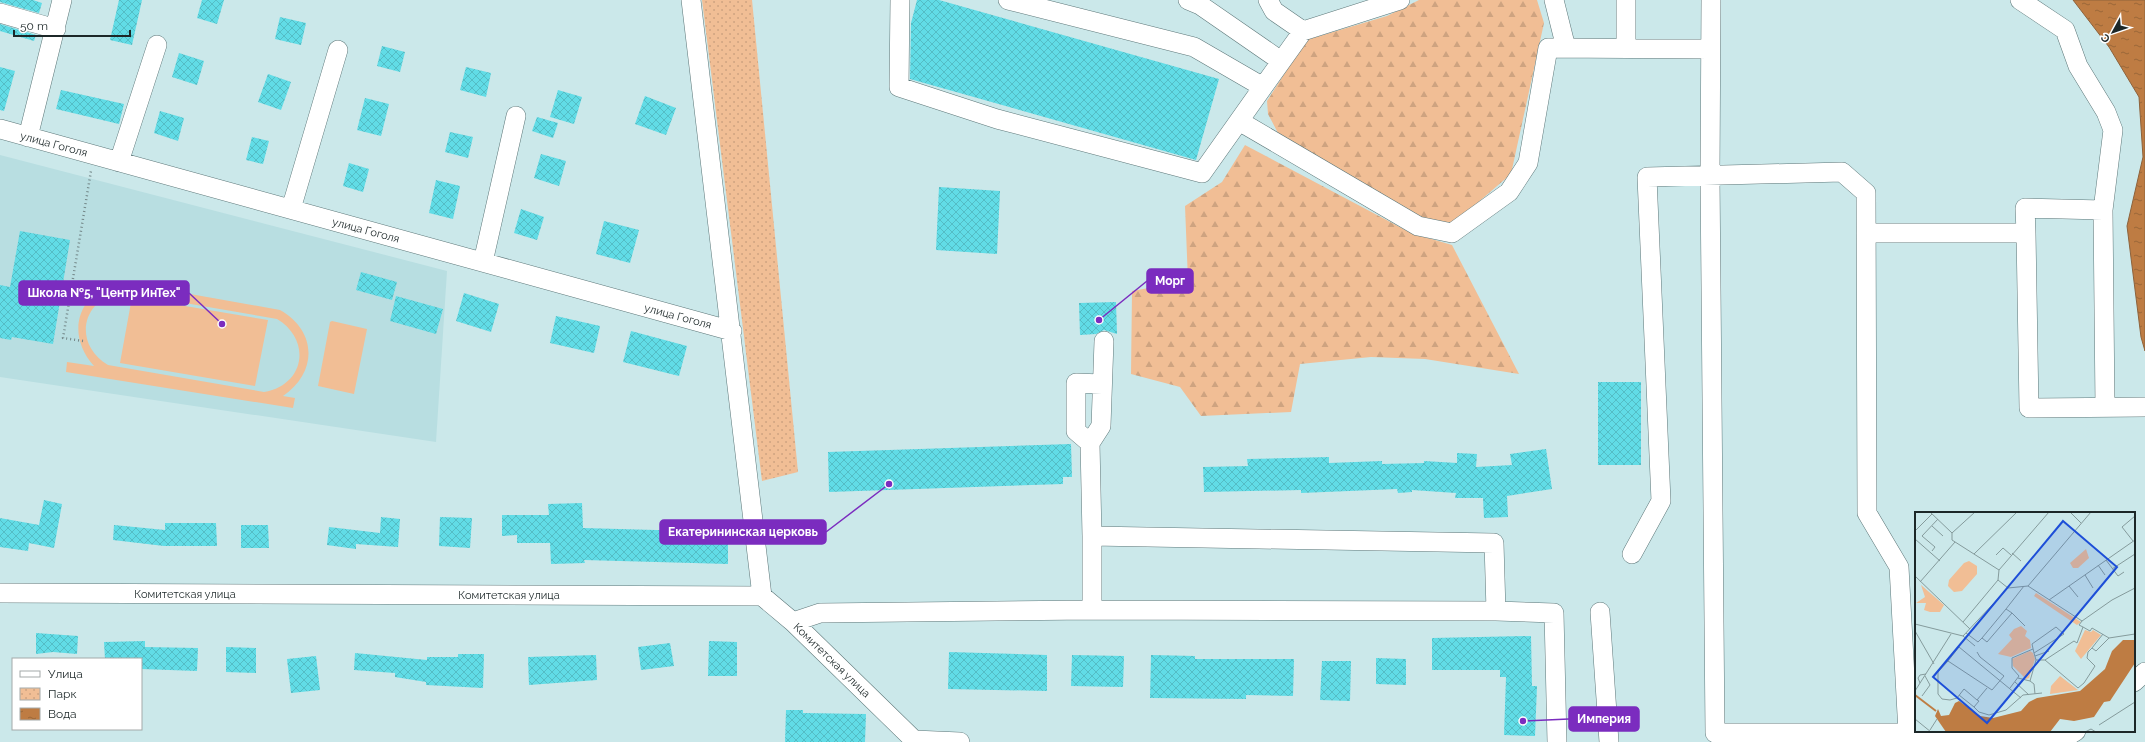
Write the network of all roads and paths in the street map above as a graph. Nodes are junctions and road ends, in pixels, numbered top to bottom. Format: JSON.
{"nodes":[{"id":1,"x":62,"y":0,"type":"edge"},
{"id":2,"x":691,"y":0,"type":"edge"},
{"id":3,"x":900,"y":0,"type":"edge"},
{"id":4,"x":1008,"y":0,"type":"edge"},
{"id":5,"x":1188,"y":0,"type":"edge"},
{"id":6,"x":1268,"y":0,"type":"edge"},
{"id":7,"x":1400,"y":0,"type":"edge"},
{"id":8,"x":1554,"y":0,"type":"edge"},
{"id":9,"x":1626,"y":0,"type":"edge"},
{"id":10,"x":1711,"y":0,"type":"edge"},
{"id":11,"x":2020,"y":0,"type":"edge"},
{"id":12,"x":0,"y":13,"type":"edge"},
{"id":13,"x":56,"y":29,"type":"junction"},
{"id":14,"x":1303,"y":31,"type":"junction"},
{"id":15,"x":157,"y":45,"type":"dead end"},
{"id":16,"x":1566,"y":48,"type":"junction"},
{"id":17,"x":1626,"y":48,"type":"junction"},
{"id":18,"x":1710,"y":49,"type":"junction"},
{"id":19,"x":338,"y":50,"type":"dead end"},
{"id":20,"x":1281,"y":62,"type":"junction"},
{"id":21,"x":1263,"y":86,"type":"junction"},
{"id":22,"x":516,"y":116,"type":"dead end"},
{"id":23,"x":1239,"y":121,"type":"junction"},
{"id":24,"x":0,"y":129,"type":"edge"},
{"id":25,"x":28,"y":137,"type":"junction"},
{"id":26,"x":119,"y":162,"type":"junction"},
{"id":27,"x":99,"y":172,"type":"dead end"},
{"id":28,"x":1710,"y":176,"type":"junction"},
{"id":29,"x":291,"y":209,"type":"junction"},
{"id":30,"x":2103,"y":210,"type":"junction"},
{"id":31,"x":1866,"y":233,"type":"junction"},
{"id":32,"x":2026,"y":233,"type":"junction"},
{"id":33,"x":483,"y":262,"type":"junction"},
{"id":34,"x":732,"y":331,"type":"junction"},
{"id":35,"x":83,"y":341,"type":"dead end"},
{"id":36,"x":1104,"y":341,"type":"dead end"},
{"id":37,"x":1102,"y":384,"type":"junction"},
{"id":38,"x":2105,"y":407,"type":"junction"},
{"id":39,"x":2145,"y":407,"type":"edge"},
{"id":40,"x":1090,"y":442,"type":"junction"},
{"id":41,"x":1092,"y":536,"type":"junction"},
{"id":42,"x":1632,"y":554,"type":"dead end"},
{"id":43,"x":0,"y":594,"type":"edge"},
{"id":44,"x":762,"y":596,"type":"junction"},
{"id":45,"x":1092,"y":610,"type":"junction"},
{"id":46,"x":1496,"y":611,"type":"junction"},
{"id":47,"x":1600,"y":612,"type":"dead end"},
{"id":48,"x":793,"y":622,"type":"junction"},
{"id":49,"x":2145,"y":672,"type":"edge"},
{"id":50,"x":2135,"y":681,"type":"edge"},
{"id":51,"x":1908,"y":734,"type":"junction"},
{"id":52,"x":2069,"y":737,"type":"edge"},
{"id":53,"x":914,"y":741,"type":"edge"},
{"id":54,"x":960,"y":742,"type":"edge"},
{"id":55,"x":1557,"y":742,"type":"edge"},
{"id":56,"x":1609,"y":742,"type":"edge"}],
"edges":[{"from":1,"to":13,"type":"street"},
{"from":2,"to":34,"type":"street"},
{"from":3,"to":23,"type":"street"},
{"from":4,"to":21,"type":"street"},
{"from":5,"to":20,"type":"street"},
{"from":6,"to":14,"type":"street"},
{"from":7,"to":14,"type":"street"},
{"from":8,"to":16,"type":"street"},
{"from":9,"to":17,"type":"street"},
{"from":10,"to":18,"type":"street"},
{"from":11,"to":30,"type":"street"},
{"from":12,"to":13,"type":"street"},
{"from":13,"to":25,"type":"street"},
{"from":14,"to":20,"type":"street"},
{"from":15,"to":26,"type":"street"},
{"from":16,"to":17,"type":"street"},
{"from":16,"to":23,"type":"street"},
{"from":17,"to":18,"type":"street"},
{"from":18,"to":28,"type":"street"},
{"from":19,"to":29,"type":"street"},
{"from":20,"to":21,"type":"street"},
{"from":21,"to":23,"type":"street"},
{"from":22,"to":33,"type":"street"},
{"from":24,"to":25,"type":"street","name":"улица Гоголя"},
{"from":25,"to":26,"type":"street","name":"улица Гоголя"},
{"from":26,"to":29,"type":"street","name":"улица Гоголя"},
{"from":27,"to":35,"type":"path"},
{"from":28,"to":31,"type":"street"},
{"from":28,"to":42,"type":"street"},
{"from":28,"to":51,"type":"street"},
{"from":29,"to":33,"type":"street","name":"улица Гоголя"},
{"from":30,"to":32,"type":"street"},
{"from":30,"to":38,"type":"street"},
{"from":31,"to":32,"type":"street"},
{"from":31,"to":51,"type":"street"},
{"from":32,"to":38,"type":"street"},
{"from":33,"to":34,"type":"street","name":"улица Гоголя"},
{"from":34,"to":44,"type":"street"},
{"from":36,"to":37,"type":"street"},
{"from":37,"to":40,"type":"street"},
{"from":37,"to":40,"type":"street"},
{"from":38,"to":39,"type":"street"},
{"from":40,"to":41,"type":"street"},
{"from":41,"to":45,"type":"street"},
{"from":41,"to":46,"type":"street"},
{"from":43,"to":44,"type":"street","name":"Комитетская улица"},
{"from":44,"to":48,"type":"street","name":"Комитетская улица"},
{"from":45,"to":46,"type":"street"},
{"from":45,"to":48,"type":"street"},
{"from":46,"to":55,"type":"street"},
{"from":47,"to":56,"type":"street"},
{"from":48,"to":53,"type":"street","name":"Комитетская улица"},
{"from":49,"to":50,"type":"street"},
{"from":51,"to":52,"type":"street"},
{"from":53,"to":54,"type":"street","name":"Комитетская улица"}]}
